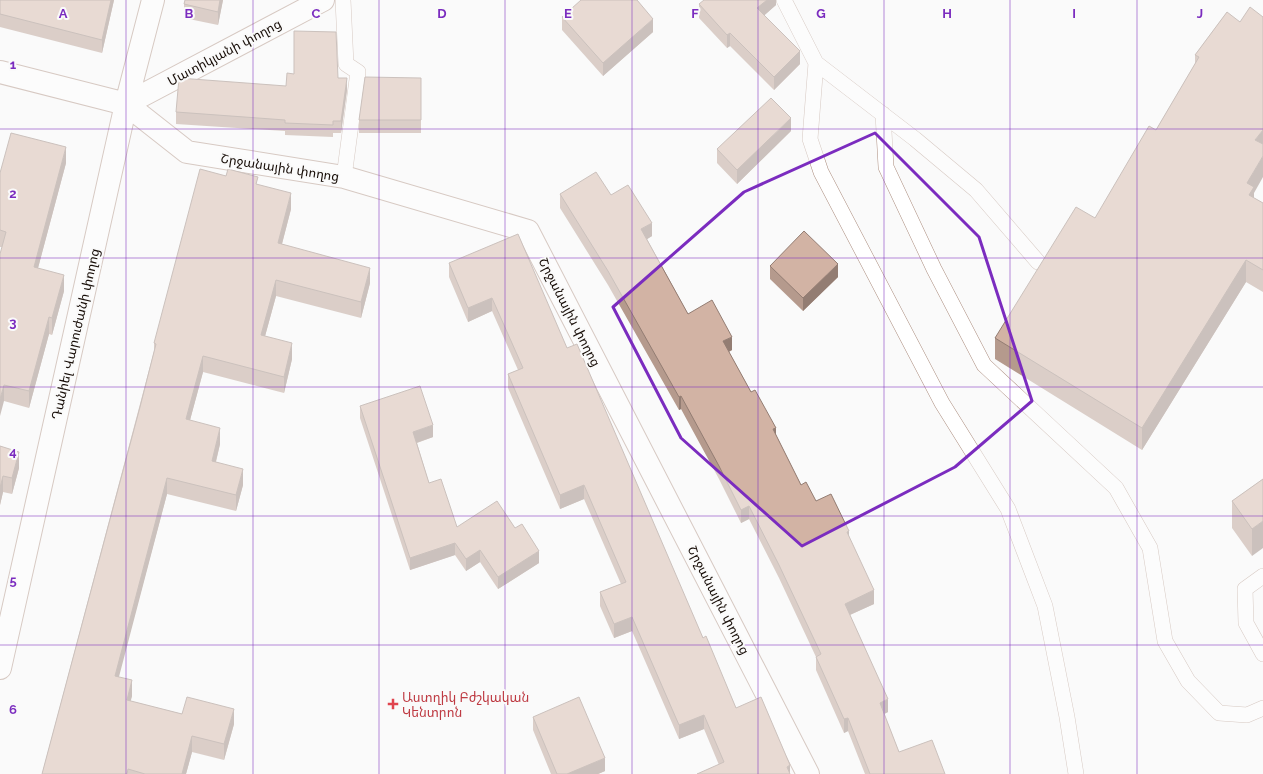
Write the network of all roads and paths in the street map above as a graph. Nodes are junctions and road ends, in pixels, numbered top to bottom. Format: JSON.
{"nodes":[{"id":1,"x":153,"y":0,"type":"edge"},
{"id":2,"x":323,"y":0,"type":"edge"},
{"id":3,"x":343,"y":0,"type":"edge"},
{"id":4,"x":784,"y":0,"type":"edge"},
{"id":5,"x":816,"y":63,"type":"junction"},
{"id":6,"x":0,"y":72,"type":"edge"},
{"id":7,"x":126,"y":104,"type":"junction"},
{"id":8,"x":883,"y":114,"type":"junction"},
{"id":9,"x":344,"y":178,"type":"junction"},
{"id":10,"x":1038,"y":262,"type":"dead end"},
{"id":11,"x":1263,"y":576,"type":"edge"},
{"id":12,"x":1263,"y":654,"type":"edge"},
{"id":13,"x":0,"y":668,"type":"edge"},
{"id":14,"x":1263,"y":708,"type":"edge"},
{"id":15,"x":808,"y":774,"type":"edge"},
{"id":16,"x":1076,"y":774,"type":"edge"}],
"edges":[{"from":1,"to":7,"type":"street","name":"Դանիել Վարուժանի փողոց"},
{"from":2,"to":7,"type":"street","name":"Մատիկյանի փողոց"},
{"from":3,"to":9,"type":"lane"},
{"from":4,"to":5,"type":"lane"},
{"from":5,"to":8,"type":"lane"},
{"from":5,"to":16,"type":"lane"},
{"from":6,"to":7,"type":"street"},
{"from":7,"to":9,"type":"street","name":"Շրջանային փողոց"},
{"from":7,"to":13,"type":"street","name":"Դանիել Վարուժանի փողոց"},
{"from":8,"to":10,"type":"lane"},
{"from":8,"to":14,"type":"lane"},
{"from":9,"to":15,"type":"street","name":"Շրջանային փողոց"},
{"from":11,"to":12,"type":"lane"}]}
